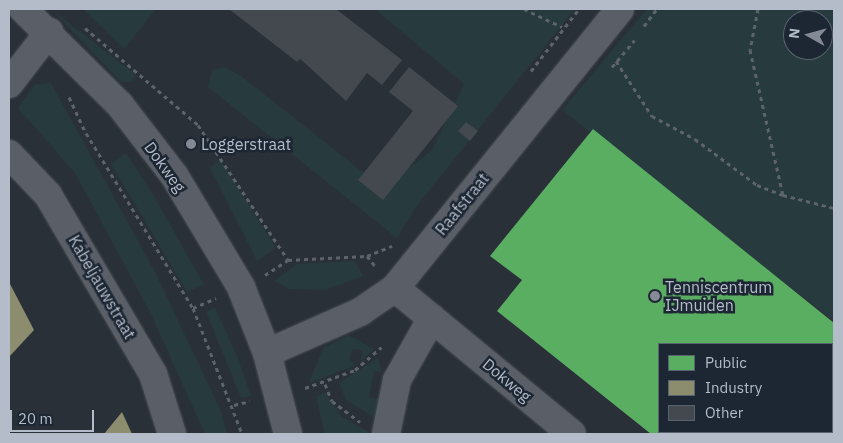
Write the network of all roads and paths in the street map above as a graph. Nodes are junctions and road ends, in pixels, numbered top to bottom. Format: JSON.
{"nodes":[{"id":1,"x":23,"y":9,"type":"edge"},
{"id":2,"x":524,"y":9,"type":"edge"},
{"id":3,"x":579,"y":9,"type":"edge"},
{"id":4,"x":620,"y":9,"type":"edge"},
{"id":5,"x":758,"y":9,"type":"edge"},
{"id":6,"x":76,"y":21,"type":"dead end"},
{"id":7,"x":562,"y":27,"type":"junction"},
{"id":8,"x":48,"y":32,"type":"junction"},
{"id":9,"x":590,"y":45,"type":"junction"},
{"id":10,"x":618,"y":62,"type":"dead end"},
{"id":11,"x":528,"y":75,"type":"dead end"},
{"id":12,"x":9,"y":84,"type":"edge"},
{"id":13,"x":66,"y":89,"type":"dead end"},
{"id":14,"x":9,"y":154,"type":"edge"},
{"id":15,"x":783,"y":195,"type":"junction"},
{"id":16,"x":834,"y":208,"type":"edge"},
{"id":17,"x":397,"y":244,"type":"dead end"},
{"id":18,"x":395,"y":288,"type":"junction"},
{"id":19,"x":432,"y":318,"type":"junction"},
{"id":20,"x":268,"y":353,"type":"junction"},
{"id":21,"x":325,"y":384,"type":"dead end"},
{"id":22,"x":386,"y":432,"type":"edge"},
{"id":23,"x":172,"y":434,"type":"edge"},
{"id":24,"x":242,"y":434,"type":"edge"},
{"id":25,"x":288,"y":434,"type":"edge"},
{"id":26,"x":572,"y":434,"type":"edge"}],
"edges":[{"from":1,"to":8,"type":"street","name":"Dokweg"},
{"from":2,"to":7,"type":"path"},
{"from":3,"to":7,"type":"path"},
{"from":4,"to":9,"type":"street","name":"Raafstraat"},
{"from":5,"to":15,"type":"path"},
{"from":6,"to":17,"type":"path"},
{"from":7,"to":9,"type":"path"},
{"from":7,"to":11,"type":"path"},
{"from":8,"to":12,"type":"street"},
{"from":8,"to":20,"type":"street","name":"Dokweg"},
{"from":9,"to":18,"type":"street","name":"Raafstraat"},
{"from":10,"to":15,"type":"path"},
{"from":13,"to":24,"type":"path"},
{"from":14,"to":23,"type":"street","name":"Kabeljauwstraat"},
{"from":15,"to":16,"type":"path"},
{"from":18,"to":19,"type":"street","name":"Dokweg"},
{"from":18,"to":20,"type":"street","name":"Raafstraat"},
{"from":19,"to":22,"type":"street"},
{"from":19,"to":26,"type":"street","name":"Dokweg"},
{"from":20,"to":25,"type":"street","name":"Dokweg"},
{"from":21,"to":22,"type":"path"}]}
